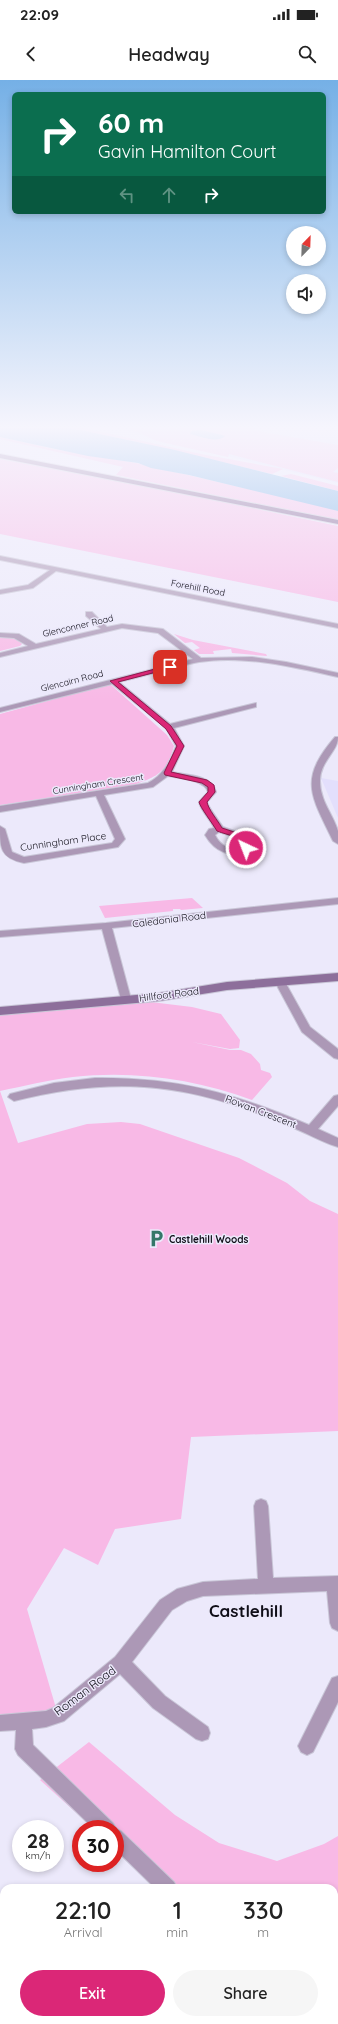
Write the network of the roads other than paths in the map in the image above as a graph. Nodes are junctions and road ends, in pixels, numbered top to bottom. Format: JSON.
{"nodes":[{"id":1,"x":321,"y":519,"type":"edge"},
{"id":2,"x":338,"y":522,"type":"edge"},
{"id":3,"x":0,"y":558,"type":"edge"},
{"id":4,"x":55,"y":569,"type":"junction"},
{"id":5,"x":0,"y":592,"type":"edge"},
{"id":6,"x":90,"y":614,"type":"dead end"},
{"id":7,"x":338,"y":626,"type":"edge"},
{"id":8,"x":105,"y":629,"type":"junction"},
{"id":9,"x":0,"y":635,"type":"edge"},
{"id":10,"x":34,"y":646,"type":"junction"},
{"id":11,"x":0,"y":655,"type":"edge"},
{"id":12,"x":199,"y":660,"type":"junction"},
{"id":13,"x":338,"y":675,"type":"edge"},
{"id":14,"x":113,"y":681,"type":"junction"},
{"id":15,"x":253,"y":705,"type":"dead end"},
{"id":16,"x":0,"y":710,"type":"edge"},
{"id":17,"x":169,"y":728,"type":"junction"},
{"id":18,"x":338,"y":739,"type":"edge"},
{"id":19,"x":167,"y":773,"type":"junction"},
{"id":20,"x":99,"y":794,"type":"junction"},
{"id":21,"x":0,"y":809,"type":"edge"},
{"id":22,"x":0,"y":829,"type":"edge"},
{"id":23,"x":219,"y":830,"type":"dead end"},
{"id":24,"x":338,"y":841,"type":"edge"},
{"id":25,"x":338,"y":901,"type":"edge"},
{"id":26,"x":106,"y":926,"type":"junction"},
{"id":27,"x":0,"y":934,"type":"edge"},
{"id":28,"x":338,"y":977,"type":"edge"},
{"id":29,"x":280,"y":982,"type":"junction"},
{"id":30,"x":126,"y":999,"type":"junction"},
{"id":31,"x":0,"y":1011,"type":"edge"},
{"id":32,"x":338,"y":1055,"type":"edge"},
{"id":33,"x":14,"y":1097,"type":"dead end"},
{"id":34,"x":338,"y":1099,"type":"edge"},
{"id":35,"x":312,"y":1130,"type":"junction"},
{"id":36,"x":338,"y":1143,"type":"edge"},
{"id":37,"x":261,"y":1506,"type":"dead end"},
{"id":38,"x":336,"y":1583,"type":"edge"},
{"id":39,"x":266,"y":1586,"type":"junction"},
{"id":40,"x":338,"y":1623,"type":"edge"},
{"id":41,"x":121,"y":1663,"type":"junction"},
{"id":42,"x":338,"y":1687,"type":"edge"},
{"id":43,"x":24,"y":1722,"type":"junction"},
{"id":44,"x":0,"y":1723,"type":"edge"},
{"id":45,"x":202,"y":1733,"type":"dead end"},
{"id":46,"x":307,"y":1746,"type":"dead end"},
{"id":47,"x":98,"y":1820,"type":"edge"},
{"id":48,"x":124,"y":1846,"type":"edge"},
{"id":49,"x":164,"y":1884,"type":"edge"}],
"edges":[{"from":1,"to":2,"type":"main road"},
{"from":3,"to":4,"type":"street","name":"Forehill Road"},
{"from":4,"to":5,"type":"street"},
{"from":4,"to":7,"type":"street","name":"Forehill Road"},
{"from":6,"to":8,"type":"street"},
{"from":8,"to":10,"type":"street","name":"Glenconner Road"},
{"from":8,"to":12,"type":"street","name":"Glenconner Road"},
{"from":9,"to":10,"type":"street"},
{"from":10,"to":11,"type":"street","name":"Glenconner Road"},
{"from":12,"to":13,"type":"street","name":"Glencairn Road"},
{"from":12,"to":14,"type":"street","name":"Glencairn Road"},
{"from":14,"to":16,"type":"street","name":"Glencairn Road"},
{"from":14,"to":17,"type":"street","name":"Cunningham Crescent"},
{"from":15,"to":17,"type":"street"},
{"from":17,"to":19,"type":"street","name":"Cunningham Crescent"},
{"from":18,"to":24,"type":"street"},
{"from":19,"to":20,"type":"street","name":"Cunningham Crescent"},
{"from":19,"to":23,"type":"street"},
{"from":20,"to":21,"type":"street","name":"Cunningham Crescent"},
{"from":20,"to":22,"type":"street","name":"Cunningham Place"},
{"from":25,"to":26,"type":"street","name":"Caledonia Road"},
{"from":26,"to":27,"type":"street","name":"Caledonia Road"},
{"from":26,"to":30,"type":"street"},
{"from":28,"to":29,"type":"street","name":"Hillfoot Road"},
{"from":29,"to":30,"type":"street","name":"Hillfoot Road"},
{"from":29,"to":32,"type":"street"},
{"from":30,"to":31,"type":"street","name":"Hillfoot Road"},
{"from":33,"to":35,"type":"street","name":"Rowan Crescent"},
{"from":34,"to":35,"type":"street"},
{"from":35,"to":36,"type":"street","name":"Rowan Crescent"},
{"from":37,"to":39,"type":"street"},
{"from":38,"to":39,"type":"street","name":"Roman Road"},
{"from":38,"to":40,"type":"street","name":"Roman Road"},
{"from":39,"to":41,"type":"street","name":"Roman Road"},
{"from":41,"to":43,"type":"street","name":"Roman Road"},
{"from":41,"to":45,"type":"street","name":"Roman Road"},
{"from":42,"to":46,"type":"street"},
{"from":43,"to":44,"type":"street","name":"Roman Road"},
{"from":43,"to":47,"type":"street"},
{"from":48,"to":49,"type":"street"}]}
